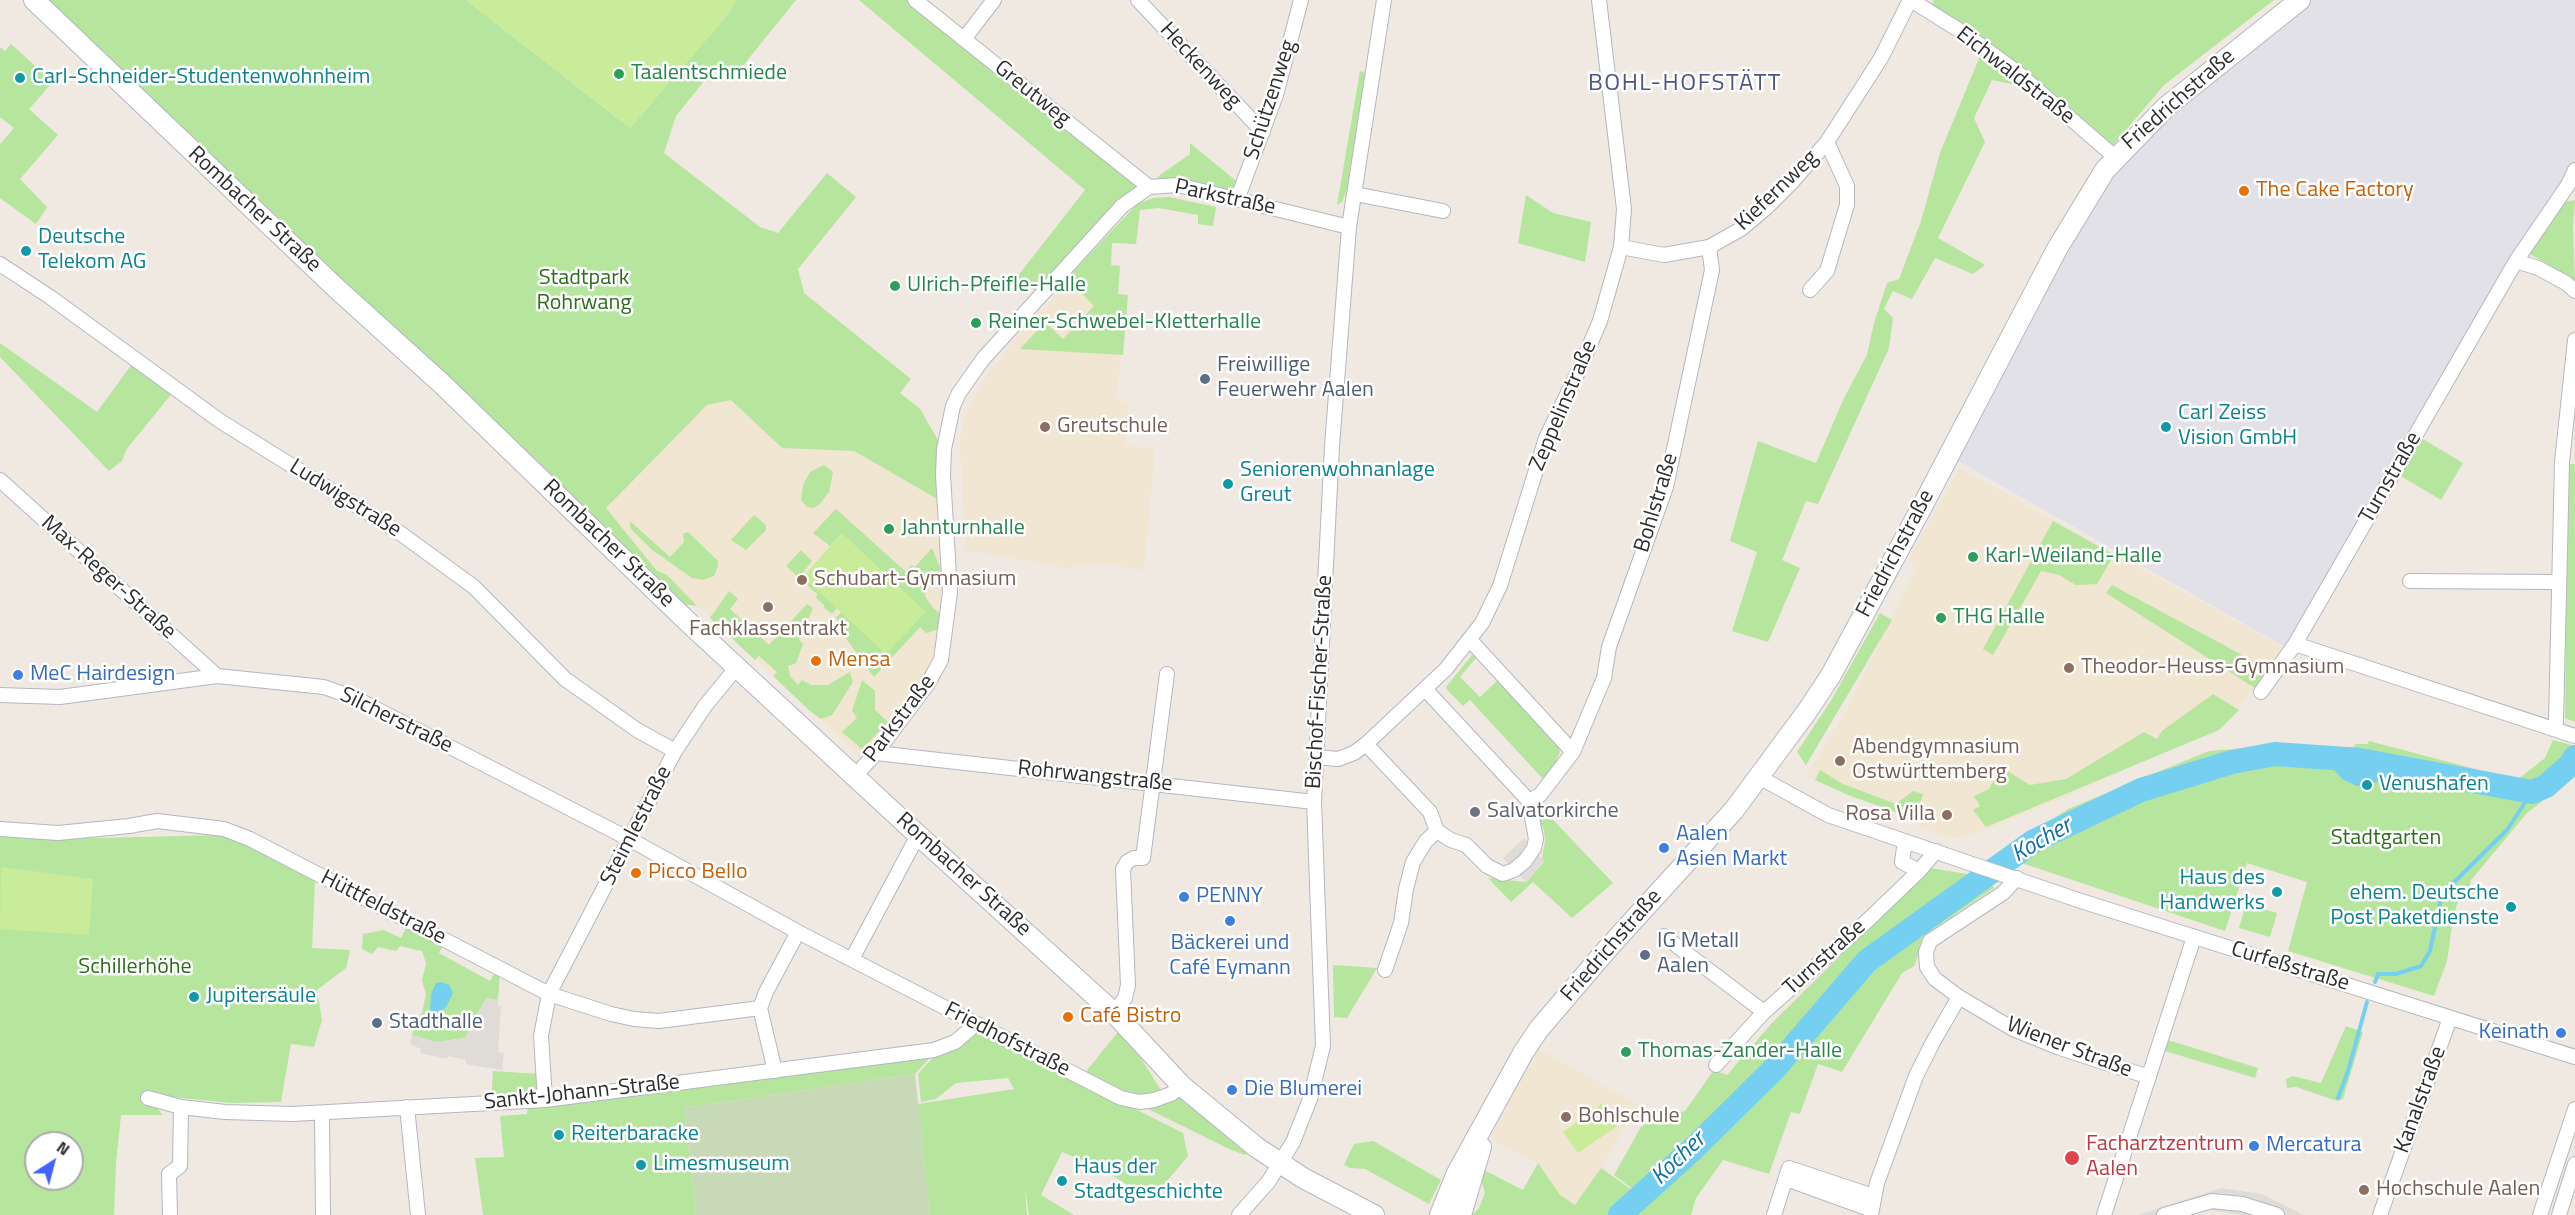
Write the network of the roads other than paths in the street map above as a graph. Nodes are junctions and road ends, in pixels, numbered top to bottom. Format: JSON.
{"nodes":[{"id":1,"x":34,"y":0,"type":"edge"},
{"id":2,"x":915,"y":0,"type":"edge"},
{"id":3,"x":994,"y":0,"type":"edge"},
{"id":4,"x":1138,"y":0,"type":"edge"},
{"id":5,"x":1302,"y":0,"type":"edge"},
{"id":6,"x":1384,"y":0,"type":"edge"},
{"id":7,"x":1599,"y":0,"type":"edge"},
{"id":8,"x":1911,"y":0,"type":"edge"},
{"id":9,"x":2300,"y":0,"type":"edge"},
{"id":10,"x":964,"y":39,"type":"junction"},
{"id":11,"x":1263,"y":132,"type":"junction"},
{"id":12,"x":1827,"y":142,"type":"junction"},
{"id":13,"x":2115,"y":157,"type":"junction"},
{"id":14,"x":2575,"y":170,"type":"edge"},
{"id":15,"x":1149,"y":187,"type":"junction"},
{"id":16,"x":1355,"y":194,"type":"junction"},
{"id":17,"x":1237,"y":200,"type":"junction"},
{"id":18,"x":1443,"y":211,"type":"dead end"},
{"id":19,"x":1349,"y":227,"type":"junction"},
{"id":20,"x":1621,"y":247,"type":"junction"},
{"id":21,"x":1709,"y":247,"type":"junction"},
{"id":22,"x":2516,"y":261,"type":"junction"},
{"id":23,"x":0,"y":264,"type":"edge"},
{"id":24,"x":1810,"y":290,"type":"dead end"},
{"id":25,"x":2575,"y":291,"type":"edge"},
{"id":26,"x":2575,"y":340,"type":"edge"},
{"id":27,"x":0,"y":480,"type":"edge"},
{"id":28,"x":2410,"y":581,"type":"dead end"},
{"id":29,"x":2559,"y":582,"type":"junction"},
{"id":30,"x":1470,"y":640,"type":"junction"},
{"id":31,"x":2295,"y":644,"type":"junction"},
{"id":32,"x":737,"y":667,"type":"junction"},
{"id":33,"x":1167,"y":674,"type":"dead end"},
{"id":34,"x":217,"y":676,"type":"junction"},
{"id":35,"x":1425,"y":688,"type":"junction"},
{"id":36,"x":2261,"y":692,"type":"dead end"},
{"id":37,"x":0,"y":695,"type":"edge"},
{"id":38,"x":2553,"y":729,"type":"junction"},
{"id":39,"x":2575,"y":736,"type":"edge"},
{"id":40,"x":1366,"y":744,"type":"junction"},
{"id":41,"x":675,"y":751,"type":"junction"},
{"id":42,"x":1573,"y":752,"type":"junction"},
{"id":43,"x":876,"y":753,"type":"junction"},
{"id":44,"x":1316,"y":757,"type":"junction"},
{"id":45,"x":855,"y":776,"type":"junction"},
{"id":46,"x":1759,"y":777,"type":"junction"},
{"id":47,"x":1154,"y":783,"type":"junction"},
{"id":48,"x":1529,"y":801,"type":"junction"},
{"id":49,"x":1314,"y":802,"type":"junction"},
{"id":50,"x":0,"y":829,"type":"edge"},
{"id":51,"x":1437,"y":831,"type":"junction"},
{"id":52,"x":918,"y":835,"type":"junction"},
{"id":53,"x":630,"y":840,"type":"junction"},
{"id":54,"x":1905,"y":841,"type":"junction"},
{"id":55,"x":1936,"y":851,"type":"junction"},
{"id":56,"x":1919,"y":872,"type":"junction"},
{"id":57,"x":2011,"y":876,"type":"junction"},
{"id":58,"x":798,"y":932,"type":"junction"},
{"id":59,"x":1664,"y":936,"type":"dead end"},
{"id":60,"x":2194,"y":937,"type":"junction"},
{"id":61,"x":852,"y":959,"type":"junction"},
{"id":62,"x":1385,"y":970,"type":"dead end"},
{"id":63,"x":549,"y":994,"type":"junction"},
{"id":64,"x":1959,"y":997,"type":"junction"},
{"id":65,"x":760,"y":1008,"type":"junction"},
{"id":66,"x":1764,"y":1012,"type":"junction"},
{"id":67,"x":1114,"y":1013,"type":"junction"},
{"id":68,"x":2450,"y":1018,"type":"junction"},
{"id":69,"x":975,"y":1025,"type":"junction"},
{"id":70,"x":2575,"y":1057,"type":"edge"},
{"id":71,"x":1716,"y":1065,"type":"dead end"},
{"id":72,"x":775,"y":1071,"type":"junction"},
{"id":73,"x":2149,"y":1077,"type":"junction"},
{"id":74,"x":1182,"y":1086,"type":"junction"},
{"id":75,"x":148,"y":1098,"type":"dead end"},
{"id":76,"x":545,"y":1100,"type":"junction"},
{"id":77,"x":181,"y":1107,"type":"junction"},
{"id":78,"x":407,"y":1107,"type":"junction"},
{"id":79,"x":2575,"y":1109,"type":"edge"},
{"id":80,"x":322,"y":1114,"type":"junction"},
{"id":81,"x":1490,"y":1116,"type":"junction"},
{"id":82,"x":1280,"y":1163,"type":"junction"},
{"id":83,"x":2575,"y":1164,"type":"edge"},
{"id":84,"x":1872,"y":1207,"type":"edge"},
{"id":85,"x":1253,"y":1209,"type":"edge"},
{"id":86,"x":170,"y":1215,"type":"edge"},
{"id":87,"x":322,"y":1215,"type":"edge"},
{"id":88,"x":418,"y":1215,"type":"edge"},
{"id":89,"x":1239,"y":1215,"type":"edge"},
{"id":90,"x":1374,"y":1215,"type":"edge"},
{"id":91,"x":1440,"y":1215,"type":"edge"},
{"id":92,"x":1461,"y":1215,"type":"edge"},
{"id":93,"x":1774,"y":1215,"type":"edge"},
{"id":94,"x":2104,"y":1215,"type":"edge"},
{"id":95,"x":2164,"y":1215,"type":"edge"},
{"id":96,"x":2277,"y":1215,"type":"edge"},
{"id":97,"x":2380,"y":1215,"type":"edge"},
{"id":98,"x":2540,"y":1215,"type":"edge"},
{"id":99,"x":2559,"y":1215,"type":"edge"}],
"edges":[{"from":1,"to":32,"type":"main road","name":"Rombacher Straße"},
{"from":2,"to":10,"type":"street","name":"Greutweg"},
{"from":3,"to":10,"type":"street"},
{"from":4,"to":11,"type":"street","name":"Heckenweg"},
{"from":5,"to":11,"type":"street","name":"Schützenweg"},
{"from":6,"to":16,"type":"street","name":"Bischof-Fischer-Straße"},
{"from":7,"to":20,"type":"street","name":"Zeppelinstraße"},
{"from":8,"to":12,"type":"street","name":"Kiefernweg"},
{"from":8,"to":13,"type":"street","name":"Eichwaldstraße"},
{"from":9,"to":13,"type":"main road","name":"Friedrichstraße"},
{"from":10,"to":15,"type":"street","name":"Greutweg"},
{"from":11,"to":17,"type":"street","name":"Schützenweg"},
{"from":12,"to":21,"type":"street","name":"Kiefernweg"},
{"from":12,"to":24,"type":"street","name":"Kiefernweg"},
{"from":13,"to":46,"type":"main road","name":"Friedrichstraße"},
{"from":14,"to":22,"type":"street","name":"Turnstraße"},
{"from":15,"to":17,"type":"street","name":"Parkstraße"},
{"from":15,"to":43,"type":"street","name":"Parkstraße"},
{"from":16,"to":18,"type":"street"},
{"from":16,"to":19,"type":"street","name":"Bischof-Fischer-Straße"},
{"from":17,"to":19,"type":"street","name":"Parkstraße"},
{"from":19,"to":44,"type":"street","name":"Bischof-Fischer-Straße"},
{"from":20,"to":21,"type":"street","name":"Kiefernweg"},
{"from":20,"to":30,"type":"street","name":"Zeppelinstraße"},
{"from":21,"to":42,"type":"street","name":"Bohlstraße"},
{"from":22,"to":25,"type":"street"},
{"from":22,"to":31,"type":"street","name":"Turnstraße"},
{"from":23,"to":41,"type":"street","name":"Ludwigstraße"},
{"from":26,"to":29,"type":"street"},
{"from":27,"to":34,"type":"street","name":"Max-Reger-Straße"},
{"from":28,"to":29,"type":"street"},
{"from":29,"to":38,"type":"street"},
{"from":30,"to":35,"type":"street","name":"Zeppelinstraße"},
{"from":30,"to":42,"type":"street"},
{"from":31,"to":36,"type":"street","name":"Turnstraße"},
{"from":31,"to":38,"type":"street"},
{"from":32,"to":41,"type":"street","name":"Steimlestraße"},
{"from":32,"to":45,"type":"main road","name":"Rombacher Straße"},
{"from":33,"to":47,"type":"street"},
{"from":34,"to":37,"type":"street","name":"Silcherstraße"},
{"from":34,"to":53,"type":"street","name":"Silcherstraße"},
{"from":35,"to":40,"type":"street","name":"Zeppelinstraße"},
{"from":35,"to":48,"type":"street"},
{"from":38,"to":39,"type":"street"},
{"from":40,"to":44,"type":"street","name":"Zeppelinstraße"},
{"from":40,"to":51,"type":"street"},
{"from":41,"to":53,"type":"street","name":"Steimlestraße"},
{"from":42,"to":48,"type":"street","name":"Bohlstraße"},
{"from":43,"to":45,"type":"street","name":"Parkstraße"},
{"from":43,"to":47,"type":"street","name":"Rohrwangstraße"},
{"from":44,"to":49,"type":"street","name":"Bischof-Fischer-Straße"},
{"from":45,"to":52,"type":"main road","name":"Rombacher Straße"},
{"from":46,"to":54,"type":"street"},
{"from":46,"to":81,"type":"main road","name":"Friedrichstraße"},
{"from":47,"to":49,"type":"street","name":"Rohrwangstraße"},
{"from":47,"to":67,"type":"street"},
{"from":48,"to":51,"type":"street"},
{"from":49,"to":82,"type":"street","name":"Bischof-Fischer-Straße"},
{"from":50,"to":63,"type":"street","name":"Hüttfeldstraße"},
{"from":51,"to":62,"type":"street"},
{"from":52,"to":61,"type":"street"},
{"from":52,"to":67,"type":"main road","name":"Rombacher Straße"},
{"from":53,"to":58,"type":"street","name":"Friedhofstraße"},
{"from":53,"to":63,"type":"street","name":"Steimlestraße"},
{"from":54,"to":55,"type":"street"},
{"from":54,"to":56,"type":"street"},
{"from":55,"to":56,"type":"street","name":"Turnstraße"},
{"from":55,"to":57,"type":"street","name":"Curfeßstraße"},
{"from":56,"to":66,"type":"street","name":"Turnstraße"},
{"from":57,"to":60,"type":"street","name":"Curfeßstraße"},
{"from":57,"to":64,"type":"street","name":"Wiener Straße"},
{"from":58,"to":61,"type":"street","name":"Friedhofstraße"},
{"from":58,"to":65,"type":"street"},
{"from":59,"to":66,"type":"street"},
{"from":60,"to":68,"type":"street","name":"Curfeßstraße"},
{"from":60,"to":73,"type":"street"},
{"from":61,"to":69,"type":"street","name":"Friedhofstraße"},
{"from":63,"to":65,"type":"street","name":"Hüttfeldstraße"},
{"from":63,"to":76,"type":"street","name":"Steimlestraße"},
{"from":64,"to":73,"type":"street","name":"Wiener Straße"},
{"from":64,"to":84,"type":"street"},
{"from":65,"to":72,"type":"street"},
{"from":66,"to":71,"type":"street","name":"Turnstraße"},
{"from":67,"to":74,"type":"main road","name":"Rombacher Straße"},
{"from":68,"to":70,"type":"street","name":"Curfeßstraße"},
{"from":68,"to":97,"type":"street","name":"Kanalstraße"},
{"from":69,"to":72,"type":"street","name":"Sankt-Johann-Straße"},
{"from":69,"to":74,"type":"street","name":"Friedhofstraße"},
{"from":72,"to":76,"type":"street","name":"Sankt-Johann-Straße"},
{"from":73,"to":94,"type":"street"},
{"from":74,"to":82,"type":"main road"},
{"from":75,"to":77,"type":"street","name":"Sankt-Johann-Straße"},
{"from":76,"to":78,"type":"street","name":"Sankt-Johann-Straße"},
{"from":77,"to":80,"type":"street","name":"Sankt-Johann-Straße"},
{"from":77,"to":86,"type":"street"},
{"from":78,"to":80,"type":"street","name":"Sankt-Johann-Straße"},
{"from":78,"to":88,"type":"street"},
{"from":79,"to":98,"type":"street"},
{"from":80,"to":87,"type":"street"},
{"from":81,"to":91,"type":"main road","name":"Friedrichstraße"},
{"from":81,"to":92,"type":"main road","name":"Friedrichstraße"},
{"from":82,"to":85,"type":"street","name":"Bischof-Fischer-Straße"},
{"from":82,"to":90,"type":"main road"},
{"from":83,"to":99,"type":"street"},
{"from":84,"to":93,"type":"street"},
{"from":85,"to":89,"type":"street","name":"Bischof-Fischer-Straße"},
{"from":95,"to":96,"type":"street"}]}
